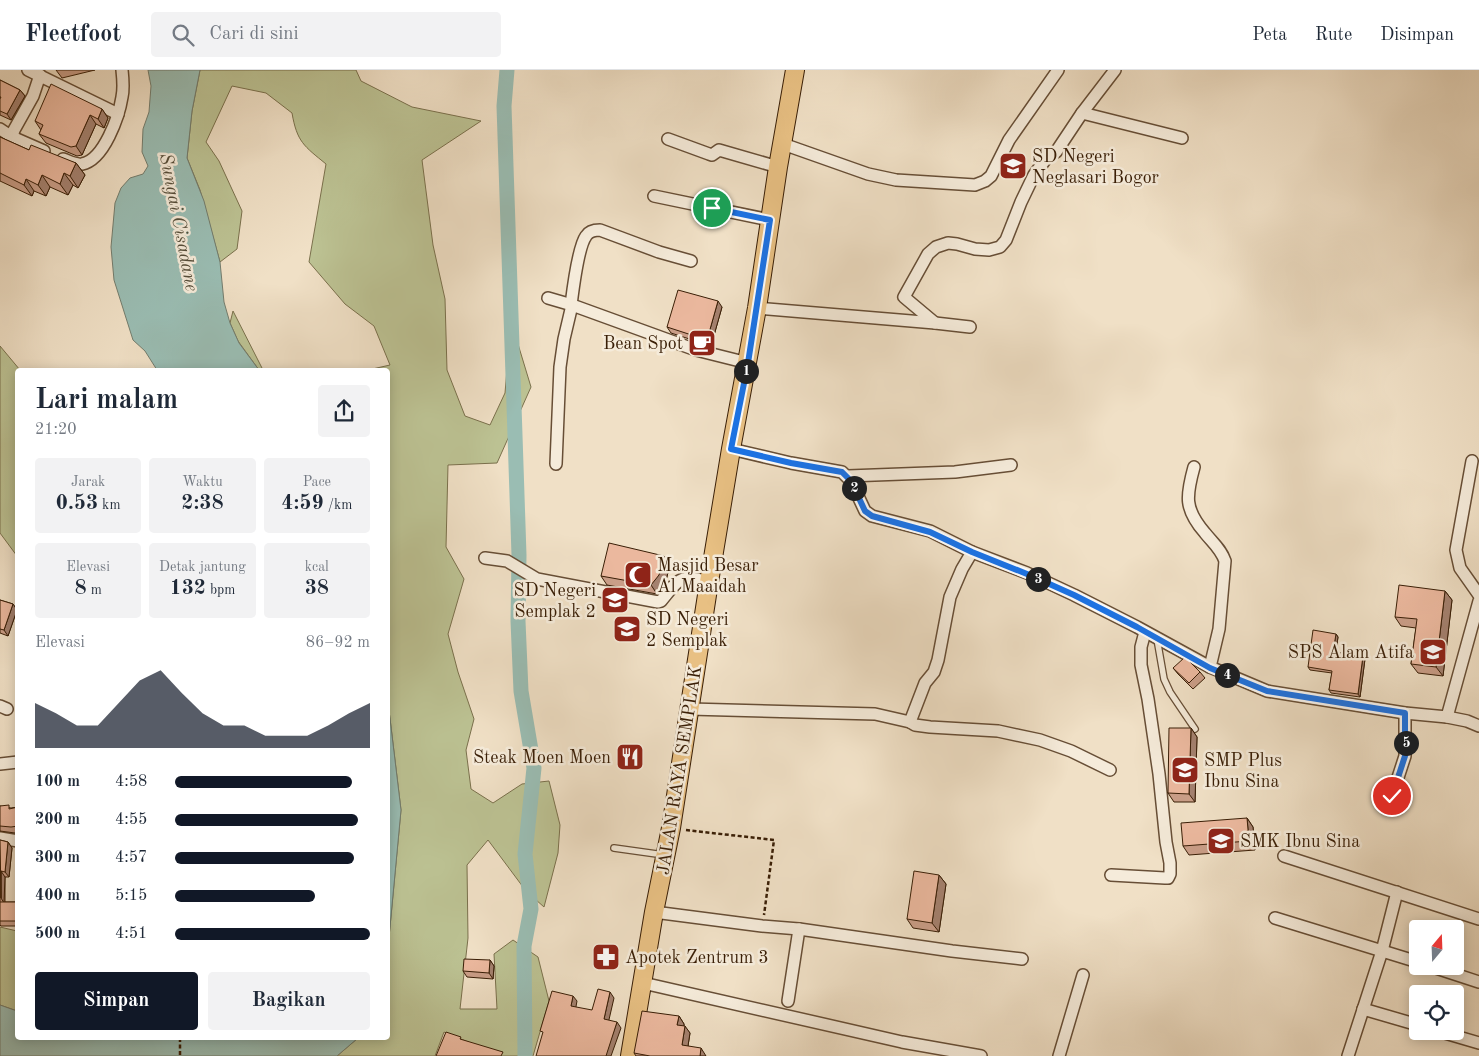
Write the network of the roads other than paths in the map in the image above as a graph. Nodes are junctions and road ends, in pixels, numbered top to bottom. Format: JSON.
{"nodes":[{"id":1,"x":122,"y":70,"type":"edge"},
{"id":2,"x":795,"y":70,"type":"edge"},
{"id":3,"x":1058,"y":70,"type":"edge"},
{"id":4,"x":1115,"y":70,"type":"edge"},
{"id":5,"x":32,"y":71,"type":"edge"},
{"id":6,"x":1082,"y":113,"type":"junction"},
{"id":7,"x":118,"y":114,"type":"junction"},
{"id":8,"x":0,"y":129,"type":"edge"},
{"id":9,"x":12,"y":137,"type":"junction"},
{"id":10,"x":1182,"y":138,"type":"dead end"},
{"id":11,"x":668,"y":139,"type":"dead end"},
{"id":12,"x":783,"y":144,"type":"junction"},
{"id":13,"x":778,"y":167,"type":"junction"},
{"id":14,"x":654,"y":196,"type":"dead end"},
{"id":15,"x":770,"y":220,"type":"junction"},
{"id":16,"x":691,"y":261,"type":"dead end"},
{"id":17,"x":548,"y":298,"type":"dead end"},
{"id":18,"x":572,"y":305,"type":"junction"},
{"id":19,"x":757,"y":308,"type":"junction"},
{"id":20,"x":935,"y":323,"type":"junction"},
{"id":21,"x":970,"y":327,"type":"dead end"},
{"id":22,"x":748,"y":363,"type":"junction"},
{"id":23,"x":731,"y":449,"type":"junction"},
{"id":24,"x":1472,"y":460,"type":"dead end"},
{"id":25,"x":556,"y":464,"type":"dead end"},
{"id":26,"x":1011,"y":465,"type":"dead end"},
{"id":27,"x":1194,"y":467,"type":"dead end"},
{"id":28,"x":848,"y":476,"type":"junction"},
{"id":29,"x":972,"y":552,"type":"junction"},
{"id":30,"x":485,"y":558,"type":"dead end"},
{"id":31,"x":709,"y":582,"type":"junction"},
{"id":32,"x":1479,"y":595,"type":"edge"},
{"id":33,"x":1479,"y":601,"type":"edge"},
{"id":34,"x":1145,"y":632,"type":"junction"},
{"id":35,"x":1157,"y":639,"type":"junction"},
{"id":36,"x":1210,"y":668,"type":"junction"},
{"id":37,"x":690,"y":709,"type":"junction"},
{"id":38,"x":1405,"y":713,"type":"junction"},
{"id":39,"x":1447,"y":718,"type":"junction"},
{"id":40,"x":910,"y":722,"type":"junction"},
{"id":41,"x":1479,"y":726,"type":"edge"},
{"id":42,"x":1195,"y":729,"type":"dead end"},
{"id":43,"x":15,"y":762,"type":"edge"},
{"id":44,"x":0,"y":764,"type":"edge"},
{"id":45,"x":1110,"y":770,"type":"dead end"},
{"id":46,"x":1392,"y":796,"type":"dead end"},
{"id":47,"x":0,"y":838,"type":"edge"},
{"id":48,"x":15,"y":840,"type":"edge"},
{"id":49,"x":614,"y":848,"type":"dead end"},
{"id":50,"x":666,"y":855,"type":"junction"},
{"id":51,"x":1284,"y":856,"type":"dead end"},
{"id":52,"x":1111,"y":875,"type":"dead end"},
{"id":53,"x":1397,"y":892,"type":"junction"},
{"id":54,"x":654,"y":912,"type":"junction"},
{"id":55,"x":1275,"y":918,"type":"dead end"},
{"id":56,"x":1479,"y":919,"type":"edge"},
{"id":57,"x":799,"y":929,"type":"junction"},
{"id":58,"x":1382,"y":951,"type":"junction"},
{"id":59,"x":1022,"y":958,"type":"dead end"},
{"id":60,"x":1409,"y":959,"type":"edge"},
{"id":61,"x":1083,"y":975,"type":"dead end"},
{"id":62,"x":1458,"y":975,"type":"edge"},
{"id":63,"x":1479,"y":982,"type":"edge"},
{"id":64,"x":643,"y":983,"type":"junction"},
{"id":65,"x":788,"y":1001,"type":"dead end"},
{"id":66,"x":1363,"y":1009,"type":"junction"},
{"id":67,"x":1409,"y":1022,"type":"edge"},
{"id":68,"x":1464,"y":1039,"type":"edge"},
{"id":69,"x":1479,"y":1044,"type":"edge"},
{"id":70,"x":630,"y":1056,"type":"edge"},
{"id":71,"x":981,"y":1056,"type":"edge"},
{"id":72,"x":1059,"y":1056,"type":"edge"},
{"id":73,"x":1348,"y":1056,"type":"edge"}],
"edges":[{"from":1,"to":7,"type":"street"},
{"from":2,"to":12,"type":"main road","name":"JALAN RAYA SEMPLAK"},
{"from":3,"to":12,"type":"street"},
{"from":4,"to":6,"type":"street"},
{"from":5,"to":7,"type":"street"},
{"from":5,"to":9,"type":"street"},
{"from":6,"to":10,"type":"street"},
{"from":6,"to":20,"type":"street"},
{"from":7,"to":9,"type":"street"},
{"from":8,"to":9,"type":"street"},
{"from":11,"to":13,"type":"street"},
{"from":12,"to":13,"type":"main road","name":"JALAN RAYA SEMPLAK"},
{"from":13,"to":15,"type":"main road","name":"JALAN RAYA SEMPLAK"},
{"from":14,"to":15,"type":"street"},
{"from":15,"to":19,"type":"main road","name":"JALAN RAYA SEMPLAK"},
{"from":16,"to":18,"type":"street"},
{"from":17,"to":18,"type":"street"},
{"from":18,"to":22,"type":"street"},
{"from":18,"to":25,"type":"street"},
{"from":19,"to":20,"type":"street"},
{"from":19,"to":22,"type":"main road","name":"JALAN RAYA SEMPLAK"},
{"from":20,"to":21,"type":"street"},
{"from":22,"to":23,"type":"main road","name":"JALAN RAYA SEMPLAK"},
{"from":23,"to":28,"type":"street"},
{"from":23,"to":31,"type":"main road","name":"JALAN RAYA SEMPLAK"},
{"from":24,"to":32,"type":"street"},
{"from":26,"to":28,"type":"street"},
{"from":27,"to":36,"type":"street"},
{"from":28,"to":29,"type":"street"},
{"from":29,"to":34,"type":"street"},
{"from":29,"to":40,"type":"street"},
{"from":30,"to":31,"type":"street"},
{"from":31,"to":37,"type":"main road","name":"JALAN RAYA SEMPLAK"},
{"from":33,"to":39,"type":"street"},
{"from":34,"to":35,"type":"street"},
{"from":34,"to":52,"type":"street"},
{"from":35,"to":36,"type":"street"},
{"from":35,"to":42,"type":"lane"},
{"from":36,"to":38,"type":"street"},
{"from":37,"to":40,"type":"street"},
{"from":37,"to":50,"type":"main road","name":"JALAN RAYA SEMPLAK"},
{"from":38,"to":39,"type":"street"},
{"from":38,"to":46,"type":"street"},
{"from":39,"to":41,"type":"street"},
{"from":40,"to":45,"type":"street"},
{"from":43,"to":44,"type":"street"},
{"from":47,"to":48,"type":"street"},
{"from":49,"to":50,"type":"lane"},
{"from":50,"to":54,"type":"main road","name":"JALAN RAYA SEMPLAK"},
{"from":51,"to":53,"type":"street"},
{"from":53,"to":56,"type":"street"},
{"from":53,"to":58,"type":"street"},
{"from":54,"to":57,"type":"street"},
{"from":54,"to":64,"type":"main road","name":"JALAN RAYA SEMPLAK"},
{"from":55,"to":58,"type":"street"},
{"from":57,"to":59,"type":"street"},
{"from":57,"to":65,"type":"street"},
{"from":58,"to":60,"type":"street"},
{"from":58,"to":66,"type":"street"},
{"from":61,"to":72,"type":"street"},
{"from":62,"to":63,"type":"street"},
{"from":64,"to":70,"type":"main road","name":"JALAN RAYA SEMPLAK"},
{"from":64,"to":71,"type":"street"},
{"from":66,"to":67,"type":"street"},
{"from":66,"to":73,"type":"street"},
{"from":68,"to":69,"type":"street"}]}
